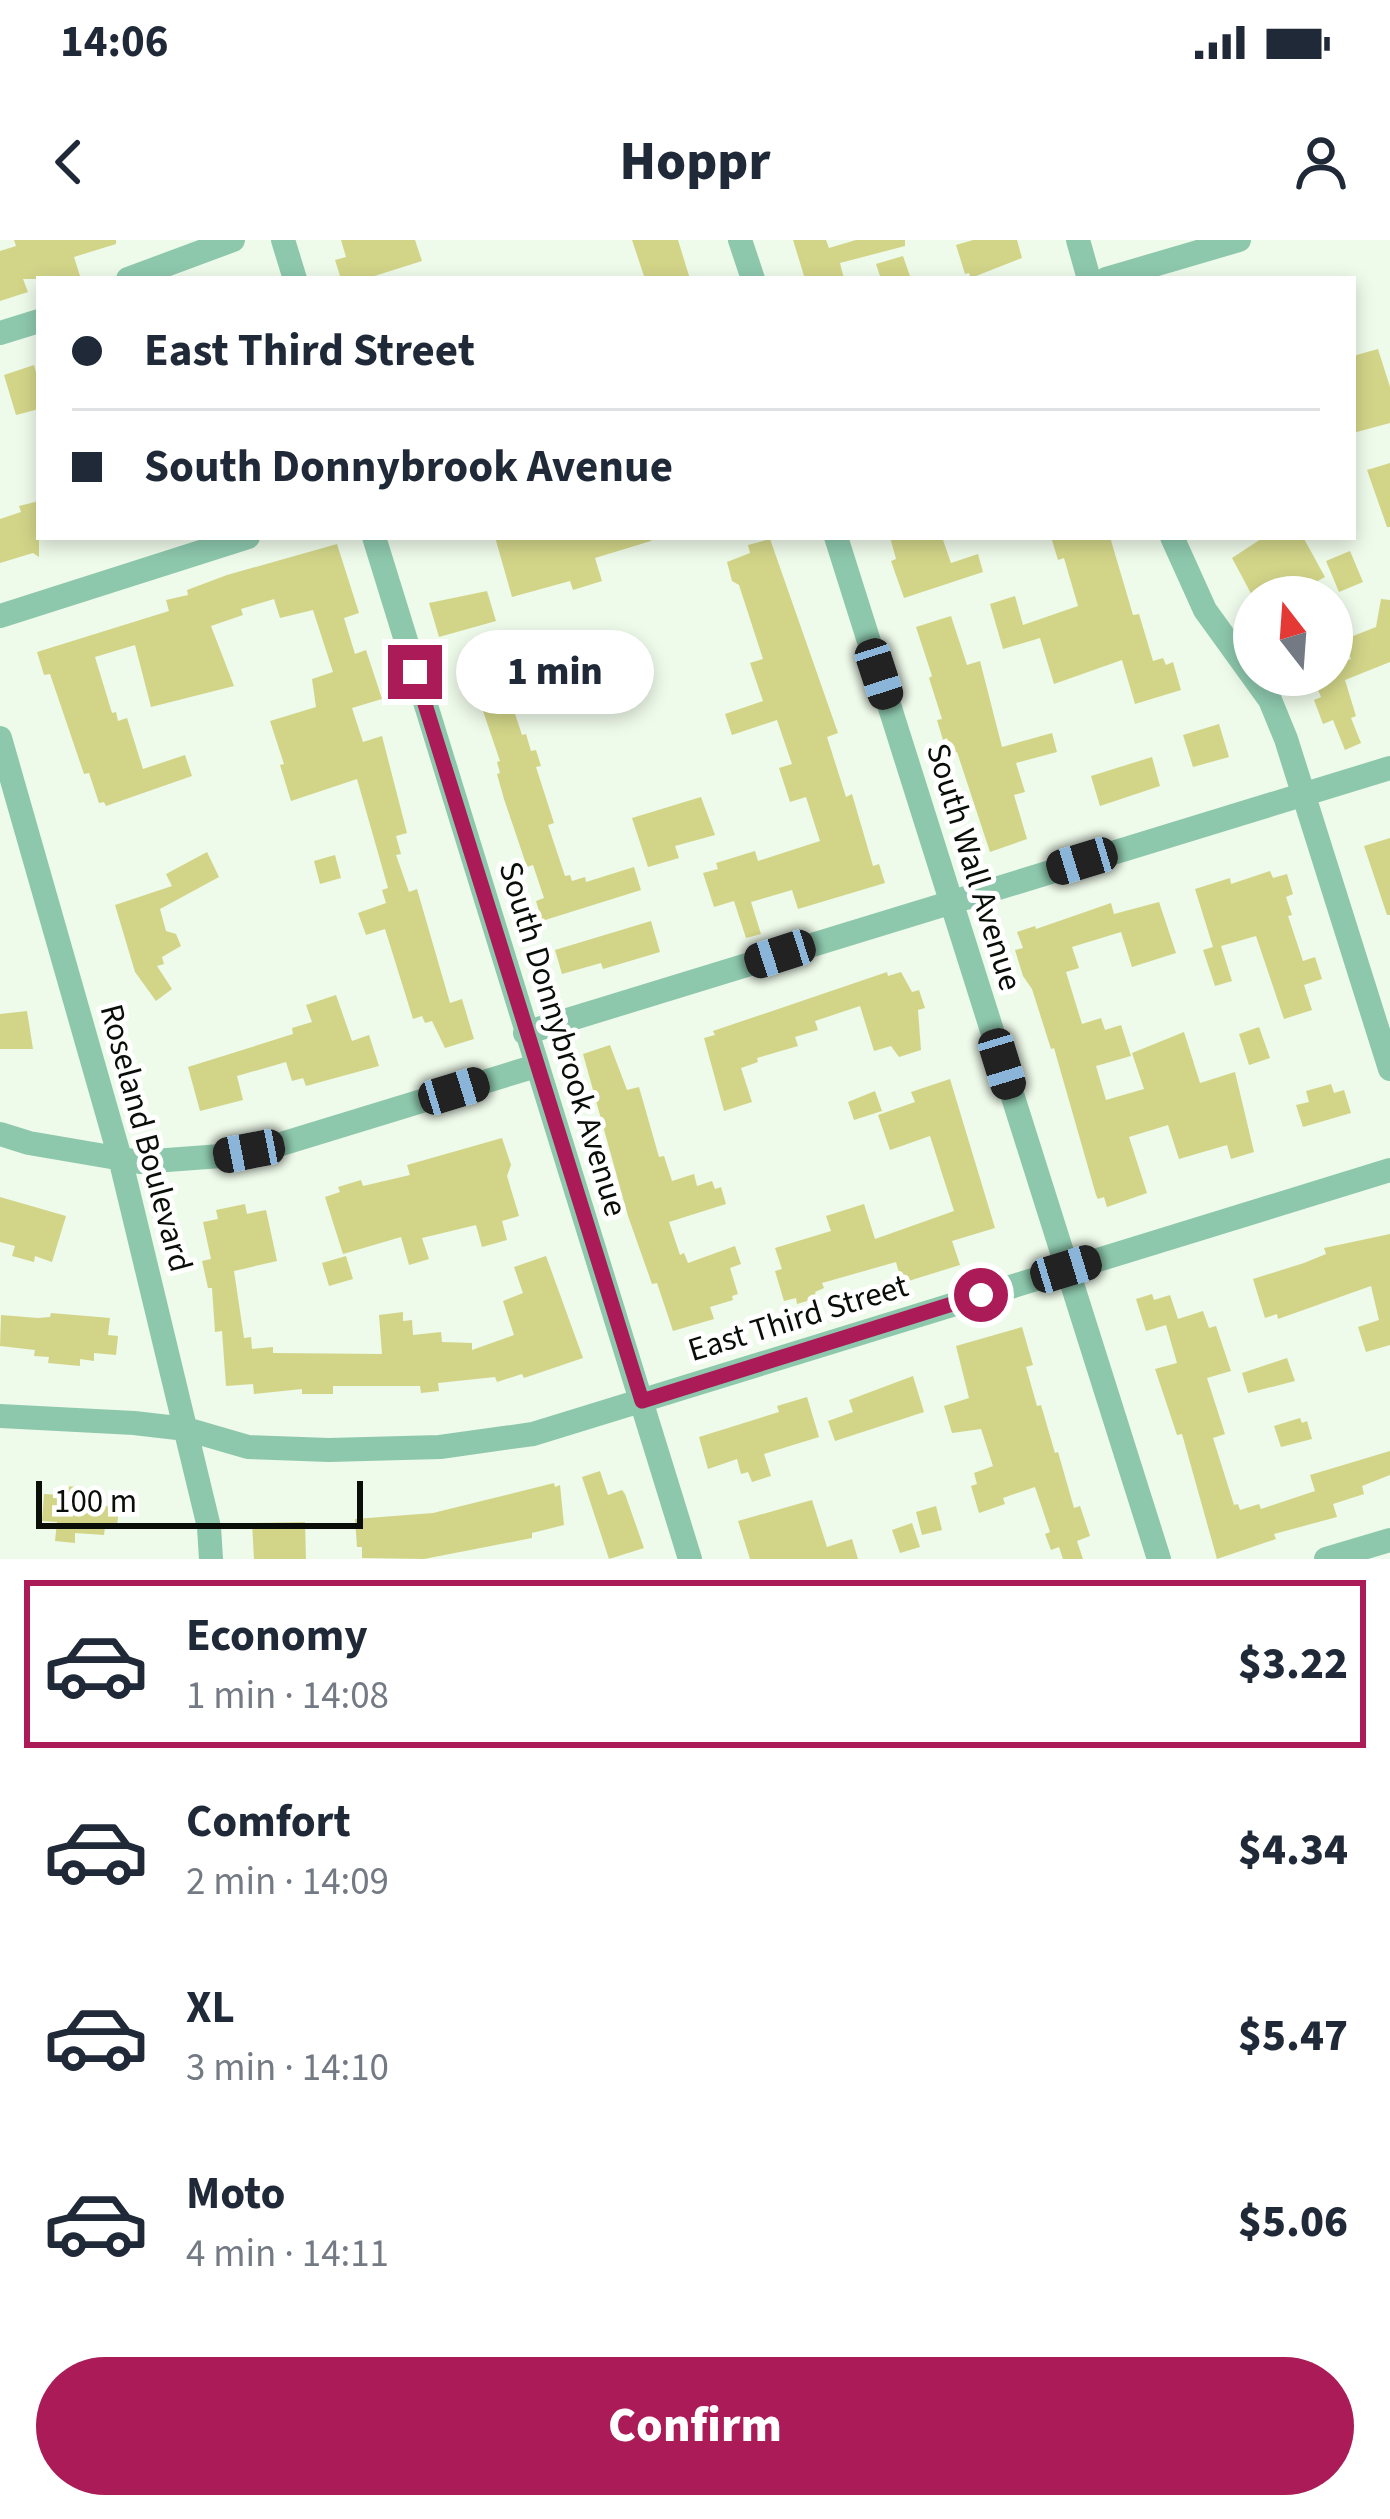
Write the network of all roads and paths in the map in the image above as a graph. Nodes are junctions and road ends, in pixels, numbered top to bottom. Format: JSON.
{"nodes":[{"id":1,"x":233,"y":240,"type":"edge"},
{"id":2,"x":283,"y":240,"type":"edge"},
{"id":3,"x":740,"y":240,"type":"edge"},
{"id":4,"x":1078,"y":240,"type":"edge"},
{"id":5,"x":1239,"y":240,"type":"edge"},
{"id":6,"x":136,"y":276,"type":"edge"},
{"id":7,"x":294,"y":276,"type":"edge"},
{"id":8,"x":752,"y":276,"type":"edge"},
{"id":9,"x":1088,"y":276,"type":"edge"},
{"id":10,"x":1116,"y":276,"type":"edge"},
{"id":11,"x":36,"y":322,"type":"edge"},
{"id":12,"x":0,"y":333,"type":"edge"},
{"id":13,"x":239,"y":540,"type":"edge"},
{"id":14,"x":375,"y":540,"type":"edge"},
{"id":15,"x":837,"y":540,"type":"edge"},
{"id":16,"x":1173,"y":540,"type":"edge"},
{"id":17,"x":0,"y":616,"type":"edge"},
{"id":18,"x":0,"y":738,"type":"edge"},
{"id":19,"x":1390,"y":768,"type":"edge"},
{"id":20,"x":1302,"y":794,"type":"junction"},
{"id":21,"x":951,"y":901,"type":"junction"},
{"id":22,"x":525,"y":1034,"type":"junction"},
{"id":23,"x":536,"y":1066,"type":"junction"},
{"id":24,"x":1390,"y":1069,"type":"edge"},
{"id":25,"x":0,"y":1134,"type":"edge"},
{"id":26,"x":120,"y":1158,"type":"junction"},
{"id":27,"x":1390,"y":1170,"type":"edge"},
{"id":28,"x":1066,"y":1269,"type":"junction"},
{"id":29,"x":642,"y":1401,"type":"junction"},
{"id":30,"x":0,"y":1416,"type":"edge"},
{"id":31,"x":186,"y":1429,"type":"junction"},
{"id":32,"x":1390,"y":1540,"type":"edge"},
{"id":33,"x":211,"y":1559,"type":"edge"},
{"id":34,"x":690,"y":1559,"type":"edge"},
{"id":35,"x":1160,"y":1559,"type":"edge"},
{"id":36,"x":1326,"y":1559,"type":"edge"}],
"edges":[{"from":1,"to":6,"type":"street"},
{"from":2,"to":7,"type":"street"},
{"from":3,"to":8,"type":"street"},
{"from":4,"to":9,"type":"street"},
{"from":5,"to":10,"type":"street"},
{"from":11,"to":12,"type":"street"},
{"from":13,"to":17,"type":"street"},
{"from":14,"to":22,"type":"street","name":"South Donnybrook Avenue"},
{"from":15,"to":21,"type":"street","name":"South Wall Avenue"},
{"from":16,"to":20,"type":"street"},
{"from":18,"to":26,"type":"street","name":"Roseland Boulevard"},
{"from":19,"to":20,"type":"street"},
{"from":20,"to":21,"type":"street"},
{"from":20,"to":24,"type":"street"},
{"from":21,"to":22,"type":"street"},
{"from":21,"to":28,"type":"street","name":"South Wall Avenue"},
{"from":22,"to":23,"type":"street","name":"South Donnybrook Avenue"},
{"from":23,"to":26,"type":"street"},
{"from":23,"to":29,"type":"street","name":"South Donnybrook Avenue"},
{"from":25,"to":26,"type":"street"},
{"from":26,"to":31,"type":"street","name":"Roseland Boulevard"},
{"from":27,"to":28,"type":"street","name":"East Third Street"},
{"from":28,"to":29,"type":"street","name":"East Third Street"},
{"from":28,"to":35,"type":"street","name":"South Wall Avenue"},
{"from":29,"to":31,"type":"street","name":"East Third Street"},
{"from":29,"to":34,"type":"street","name":"South Donnybrook Avenue"},
{"from":30,"to":31,"type":"street","name":"East Third Street"},
{"from":31,"to":33,"type":"street","name":"Roseland Boulevard"},
{"from":32,"to":36,"type":"street"}]}
